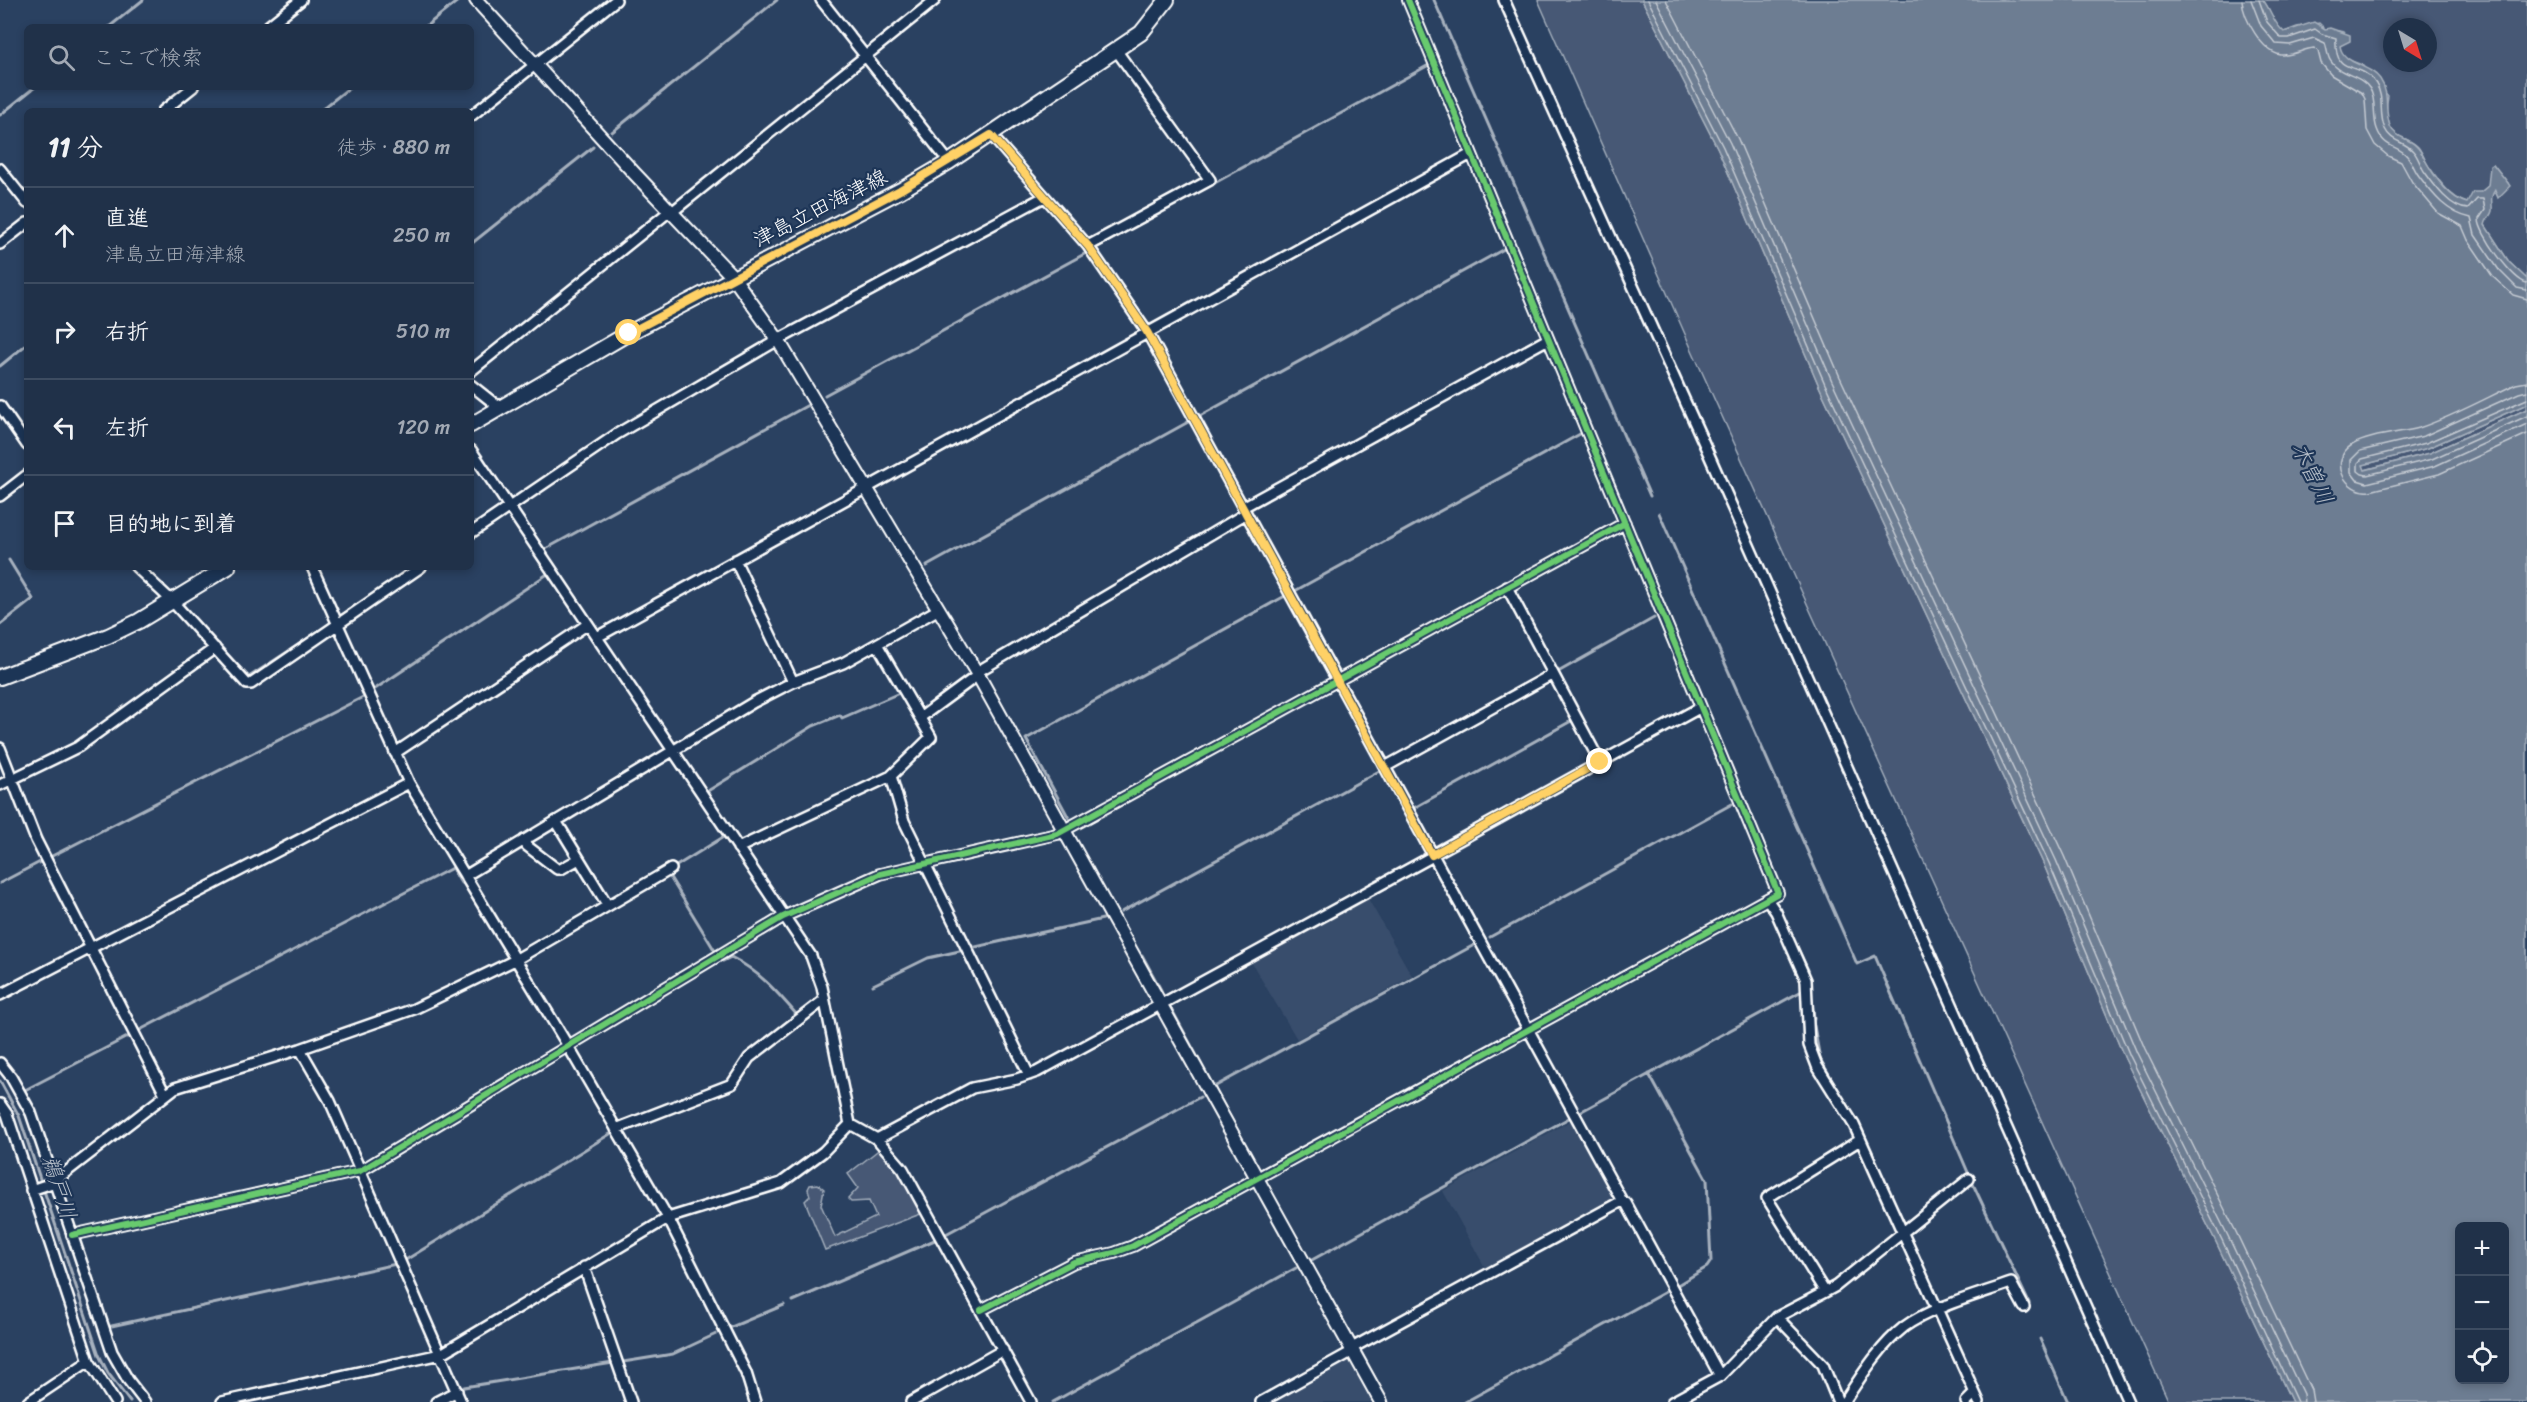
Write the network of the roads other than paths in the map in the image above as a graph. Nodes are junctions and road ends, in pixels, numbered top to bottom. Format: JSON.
{"nodes":[{"id":1,"x":300,"y":0,"type":"edge"},
{"id":2,"x":476,"y":0,"type":"edge"},
{"id":3,"x":616,"y":0,"type":"edge"},
{"id":4,"x":821,"y":0,"type":"edge"},
{"id":5,"x":935,"y":0,"type":"edge"},
{"id":6,"x":1167,"y":0,"type":"edge"},
{"id":7,"x":1408,"y":0,"type":"edge"},
{"id":8,"x":1504,"y":0,"type":"edge"},
{"id":9,"x":271,"y":24,"type":"edge"},
{"id":10,"x":1116,"y":50,"type":"junction"},
{"id":11,"x":866,"y":56,"type":"junction"},
{"id":12,"x":535,"y":65,"type":"junction"},
{"id":13,"x":189,"y":90,"type":"edge"},
{"id":14,"x":167,"y":108,"type":"edge"},
{"id":15,"x":474,"y":114,"type":"edge"},
{"id":16,"x":991,"y":135,"type":"junction"},
{"id":17,"x":1471,"y":154,"type":"junction"},
{"id":18,"x":949,"y":162,"type":"junction"},
{"id":19,"x":0,"y":169,"type":"edge"},
{"id":20,"x":1044,"y":197,"type":"junction"},
{"id":21,"x":24,"y":199,"type":"edge"},
{"id":22,"x":671,"y":211,"type":"junction"},
{"id":23,"x":24,"y":225,"type":"edge"},
{"id":24,"x":0,"y":244,"type":"edge"},
{"id":25,"x":1088,"y":246,"type":"junction"},
{"id":26,"x":733,"y":277,"type":"junction"},
{"id":27,"x":1147,"y":332,"type":"junction"},
{"id":28,"x":1548,"y":339,"type":"junction"},
{"id":29,"x":778,"y":340,"type":"junction"},
{"id":30,"x":474,"y":369,"type":"edge"},
{"id":31,"x":474,"y":387,"type":"edge"},
{"id":32,"x":0,"y":406,"type":"edge"},
{"id":33,"x":500,"y":408,"type":"junction"},
{"id":34,"x":474,"y":423,"type":"edge"},
{"id":35,"x":24,"y":441,"type":"edge"},
{"id":36,"x":474,"y":454,"type":"edge"},
{"id":37,"x":24,"y":477,"type":"edge"},
{"id":38,"x":867,"y":486,"type":"junction"},
{"id":39,"x":0,"y":496,"type":"edge"},
{"id":40,"x":510,"y":507,"type":"junction"},
{"id":41,"x":1244,"y":511,"type":"junction"},
{"id":42,"x":1624,"y":523,"type":"junction"},
{"id":43,"x":474,"y":531,"type":"edge"},
{"id":44,"x":735,"y":560,"type":"junction"},
{"id":45,"x":139,"y":570,"type":"edge"},
{"id":46,"x":223,"y":570,"type":"edge"},
{"id":47,"x":313,"y":570,"type":"edge"},
{"id":48,"x":416,"y":570,"type":"edge"},
{"id":49,"x":1507,"y":587,"type":"junction"},
{"id":50,"x":171,"y":600,"type":"junction"},
{"id":51,"x":939,"y":609,"type":"junction"},
{"id":52,"x":337,"y":623,"type":"junction"},
{"id":53,"x":588,"y":624,"type":"junction"},
{"id":54,"x":597,"y":637,"type":"junction"},
{"id":55,"x":877,"y":644,"type":"junction"},
{"id":56,"x":215,"y":648,"type":"junction"},
{"id":57,"x":977,"y":674,"type":"junction"},
{"id":58,"x":1553,"y":674,"type":"junction"},
{"id":59,"x":0,"y":677,"type":"edge"},
{"id":60,"x":1338,"y":680,"type":"junction"},
{"id":61,"x":793,"y":682,"type":"junction"},
{"id":62,"x":1701,"y":707,"type":"junction"},
{"id":63,"x":921,"y":717,"type":"junction"},
{"id":64,"x":0,"y":748,"type":"edge"},
{"id":65,"x":673,"y":750,"type":"junction"},
{"id":66,"x":395,"y":753,"type":"junction"},
{"id":67,"x":1600,"y":762,"type":"junction"},
{"id":68,"x":1385,"y":767,"type":"junction"},
{"id":69,"x":891,"y":777,"type":"junction"},
{"id":70,"x":13,"y":779,"type":"junction"},
{"id":71,"x":409,"y":783,"type":"junction"},
{"id":72,"x":0,"y":785,"type":"edge"},
{"id":73,"x":556,"y":821,"type":"junction"},
{"id":74,"x":1064,"y":831,"type":"junction"},
{"id":75,"x":525,"y":840,"type":"junction"},
{"id":76,"x":738,"y":848,"type":"junction"},
{"id":77,"x":1433,"y":855,"type":"junction"},
{"id":78,"x":579,"y":859,"type":"junction"},
{"id":79,"x":925,"y":865,"type":"junction"},
{"id":80,"x":671,"y":869,"type":"dead end"},
{"id":81,"x":465,"y":876,"type":"junction"},
{"id":82,"x":1767,"y":899,"type":"junction"},
{"id":83,"x":608,"y":906,"type":"junction"},
{"id":84,"x":783,"y":917,"type":"junction"},
{"id":85,"x":91,"y":947,"type":"junction"},
{"id":86,"x":515,"y":960,"type":"junction"},
{"id":87,"x":0,"y":995,"type":"edge"},
{"id":88,"x":824,"y":1000,"type":"junction"},
{"id":89,"x":1161,"y":1006,"type":"junction"},
{"id":90,"x":1528,"y":1028,"type":"junction"},
{"id":91,"x":568,"y":1046,"type":"junction"},
{"id":92,"x":300,"y":1049,"type":"junction"},
{"id":93,"x":0,"y":1063,"type":"edge"},
{"id":94,"x":1029,"y":1075,"type":"junction"},
{"id":95,"x":165,"y":1094,"type":"junction"},
{"id":96,"x":0,"y":1104,"type":"edge"},
{"id":97,"x":850,"y":1124,"type":"junction"},
{"id":98,"x":616,"y":1129,"type":"junction"},
{"id":99,"x":877,"y":1139,"type":"junction"},
{"id":100,"x":1860,"y":1140,"type":"junction"},
{"id":101,"x":360,"y":1171,"type":"junction"},
{"id":102,"x":1256,"y":1178,"type":"junction"},
{"id":103,"x":1969,"y":1179,"type":"dead end"},
{"id":104,"x":53,"y":1182,"type":"junction"},
{"id":105,"x":31,"y":1190,"type":"junction"},
{"id":106,"x":1622,"y":1201,"type":"junction"},
{"id":107,"x":668,"y":1218,"type":"junction"},
{"id":108,"x":1905,"y":1231,"type":"junction"},
{"id":109,"x":72,"y":1235,"type":"junction"},
{"id":110,"x":584,"y":1267,"type":"junction"},
{"id":111,"x":1825,"y":1292,"type":"junction"},
{"id":112,"x":2024,"y":1307,"type":"dead end"},
{"id":113,"x":981,"y":1310,"type":"junction"},
{"id":114,"x":1938,"y":1310,"type":"junction"},
{"id":115,"x":1777,"y":1317,"type":"junction"},
{"id":116,"x":1003,"y":1350,"type":"junction"},
{"id":117,"x":1352,"y":1350,"type":"junction"},
{"id":118,"x":441,"y":1354,"type":"junction"},
{"id":119,"x":89,"y":1360,"type":"junction"},
{"id":120,"x":1720,"y":1376,"type":"junction"},
{"id":121,"x":457,"y":1391,"type":"junction"},
{"id":122,"x":1977,"y":1398,"type":"edge"},
{"id":123,"x":28,"y":1402,"type":"edge"},
{"id":124,"x":115,"y":1402,"type":"edge"},
{"id":125,"x":145,"y":1402,"type":"edge"},
{"id":126,"x":222,"y":1402,"type":"edge"},
{"id":127,"x":436,"y":1402,"type":"edge"},
{"id":128,"x":461,"y":1402,"type":"edge"},
{"id":129,"x":631,"y":1402,"type":"edge"},
{"id":130,"x":754,"y":1402,"type":"edge"},
{"id":131,"x":910,"y":1402,"type":"edge"},
{"id":132,"x":1031,"y":1402,"type":"edge"},
{"id":133,"x":1261,"y":1402,"type":"edge"},
{"id":134,"x":1381,"y":1402,"type":"edge"},
{"id":135,"x":1672,"y":1402,"type":"edge"},
{"id":136,"x":1838,"y":1402,"type":"edge"},
{"id":137,"x":1844,"y":1402,"type":"edge"},
{"id":138,"x":1966,"y":1402,"type":"edge"},
{"id":139,"x":2128,"y":1402,"type":"edge"}],
"edges":[{"from":1,"to":9,"type":"street"},
{"from":2,"to":12,"type":"street"},
{"from":3,"to":12,"type":"street"},
{"from":4,"to":11,"type":"street"},
{"from":5,"to":11,"type":"street"},
{"from":6,"to":10,"type":"main road","name":"津島立田海津線"},
{"from":7,"to":17,"type":"street"},
{"from":8,"to":139,"type":"street"},
{"from":10,"to":16,"type":"main road","name":"津島立田海津線"},
{"from":10,"to":25,"type":"street"},
{"from":11,"to":18,"type":"street"},
{"from":11,"to":22,"type":"street"},
{"from":12,"to":15,"type":"street"},
{"from":12,"to":22,"type":"street"},
{"from":13,"to":14,"type":"street"},
{"from":16,"to":18,"type":"main road","name":"津島立田海津線"},
{"from":16,"to":20,"type":"street"},
{"from":17,"to":27,"type":"street"},
{"from":17,"to":28,"type":"street"},
{"from":18,"to":26,"type":"main road","name":"津島立田海津線"},
{"from":19,"to":21,"type":"street"},
{"from":20,"to":25,"type":"street"},
{"from":20,"to":29,"type":"street"},
{"from":22,"to":26,"type":"street"},
{"from":22,"to":30,"type":"street"},
{"from":23,"to":24,"type":"street"},
{"from":25,"to":27,"type":"street"},
{"from":26,"to":29,"type":"street"},
{"from":26,"to":33,"type":"main road","name":"津島立田海津線"},
{"from":27,"to":38,"type":"street"},
{"from":27,"to":41,"type":"street"},
{"from":28,"to":41,"type":"street"},
{"from":28,"to":42,"type":"street"},
{"from":29,"to":38,"type":"street"},
{"from":29,"to":40,"type":"street"},
{"from":31,"to":33,"type":"street"},
{"from":32,"to":35,"type":"street"},
{"from":33,"to":34,"type":"main road","name":"津島立田海津線"},
{"from":36,"to":40,"type":"street"},
{"from":37,"to":39,"type":"street"},
{"from":38,"to":44,"type":"street"},
{"from":38,"to":51,"type":"street"},
{"from":40,"to":43,"type":"street"},
{"from":40,"to":53,"type":"street"},
{"from":41,"to":57,"type":"street"},
{"from":41,"to":60,"type":"street"},
{"from":42,"to":49,"type":"street"},
{"from":42,"to":62,"type":"street"},
{"from":44,"to":54,"type":"street"},
{"from":44,"to":61,"type":"street"},
{"from":45,"to":50,"type":"street"},
{"from":46,"to":50,"type":"main road"},
{"from":47,"to":52,"type":"street"},
{"from":48,"to":52,"type":"street"},
{"from":49,"to":58,"type":"street"},
{"from":49,"to":60,"type":"street"},
{"from":50,"to":56,"type":"street"},
{"from":50,"to":59,"type":"main road"},
{"from":51,"to":55,"type":"street"},
{"from":51,"to":57,"type":"street"},
{"from":52,"to":56,"type":"street"},
{"from":52,"to":66,"type":"street"},
{"from":53,"to":54,"type":"street"},
{"from":53,"to":66,"type":"street"},
{"from":54,"to":65,"type":"street"},
{"from":55,"to":61,"type":"street"},
{"from":55,"to":63,"type":"street"},
{"from":56,"to":70,"type":"street"},
{"from":57,"to":63,"type":"street"},
{"from":57,"to":74,"type":"street"},
{"from":58,"to":67,"type":"street"},
{"from":58,"to":68,"type":"street"},
{"from":60,"to":68,"type":"street"},
{"from":60,"to":74,"type":"street"},
{"from":61,"to":65,"type":"street"},
{"from":62,"to":67,"type":"street"},
{"from":62,"to":82,"type":"street"},
{"from":63,"to":69,"type":"street"},
{"from":64,"to":70,"type":"street"},
{"from":65,"to":73,"type":"street"},
{"from":65,"to":76,"type":"street"},
{"from":66,"to":71,"type":"street"},
{"from":67,"to":77,"type":"street"},
{"from":68,"to":77,"type":"street"},
{"from":69,"to":76,"type":"street"},
{"from":69,"to":79,"type":"street"},
{"from":70,"to":72,"type":"street"},
{"from":70,"to":85,"type":"street"},
{"from":71,"to":81,"type":"street"},
{"from":71,"to":85,"type":"street"},
{"from":73,"to":75,"type":"street"},
{"from":73,"to":78,"type":"street"},
{"from":74,"to":79,"type":"street"},
{"from":74,"to":89,"type":"street"},
{"from":75,"to":78,"type":"street"},
{"from":75,"to":81,"type":"street"},
{"from":76,"to":84,"type":"street"},
{"from":77,"to":89,"type":"street"},
{"from":77,"to":90,"type":"street"},
{"from":78,"to":83,"type":"street"},
{"from":79,"to":84,"type":"street"},
{"from":79,"to":94,"type":"street"},
{"from":80,"to":83,"type":"street"},
{"from":81,"to":86,"type":"street"},
{"from":82,"to":90,"type":"street"},
{"from":82,"to":100,"type":"street"},
{"from":83,"to":86,"type":"street"},
{"from":84,"to":88,"type":"street"},
{"from":84,"to":91,"type":"street"},
{"from":85,"to":87,"type":"street"},
{"from":85,"to":95,"type":"street"},
{"from":86,"to":91,"type":"street"},
{"from":86,"to":92,"type":"street"},
{"from":88,"to":97,"type":"street"},
{"from":88,"to":98,"type":"street"},
{"from":89,"to":94,"type":"street"},
{"from":89,"to":102,"type":"street"},
{"from":90,"to":102,"type":"street"},
{"from":90,"to":106,"type":"street"},
{"from":91,"to":98,"type":"street"},
{"from":91,"to":101,"type":"street"},
{"from":92,"to":95,"type":"street"},
{"from":92,"to":101,"type":"street"},
{"from":93,"to":104,"type":"street"},
{"from":94,"to":99,"type":"street"},
{"from":95,"to":104,"type":"street"},
{"from":96,"to":105,"type":"street"},
{"from":97,"to":99,"type":"street"},
{"from":97,"to":107,"type":"street"},
{"from":98,"to":107,"type":"street"},
{"from":99,"to":113,"type":"street"},
{"from":100,"to":108,"type":"street"},
{"from":100,"to":111,"type":"street"},
{"from":101,"to":109,"type":"street"},
{"from":101,"to":118,"type":"street"},
{"from":102,"to":113,"type":"street"},
{"from":102,"to":117,"type":"street"},
{"from":103,"to":108,"type":"street"},
{"from":104,"to":105,"type":"street"},
{"from":104,"to":109,"type":"street"},
{"from":105,"to":119,"type":"street"},
{"from":106,"to":117,"type":"street"},
{"from":106,"to":120,"type":"street"},
{"from":107,"to":110,"type":"street"},
{"from":107,"to":130,"type":"street"},
{"from":108,"to":111,"type":"street"},
{"from":108,"to":114,"type":"street"},
{"from":109,"to":125,"type":"street"},
{"from":110,"to":118,"type":"street"},
{"from":110,"to":129,"type":"street"},
{"from":111,"to":115,"type":"street"},
{"from":112,"to":114,"type":"street"},
{"from":113,"to":116,"type":"street"},
{"from":114,"to":122,"type":"street"},
{"from":114,"to":137,"type":"street"},
{"from":115,"to":120,"type":"street"},
{"from":115,"to":136,"type":"street"},
{"from":116,"to":131,"type":"street"},
{"from":116,"to":132,"type":"street"},
{"from":117,"to":133,"type":"street"},
{"from":117,"to":134,"type":"street"},
{"from":118,"to":121,"type":"street"},
{"from":118,"to":126,"type":"street"},
{"from":119,"to":123,"type":"street"},
{"from":119,"to":124,"type":"street"},
{"from":120,"to":135,"type":"street"},
{"from":121,"to":127,"type":"street"},
{"from":121,"to":128,"type":"street"},
{"from":122,"to":138,"type":"street"}]}
